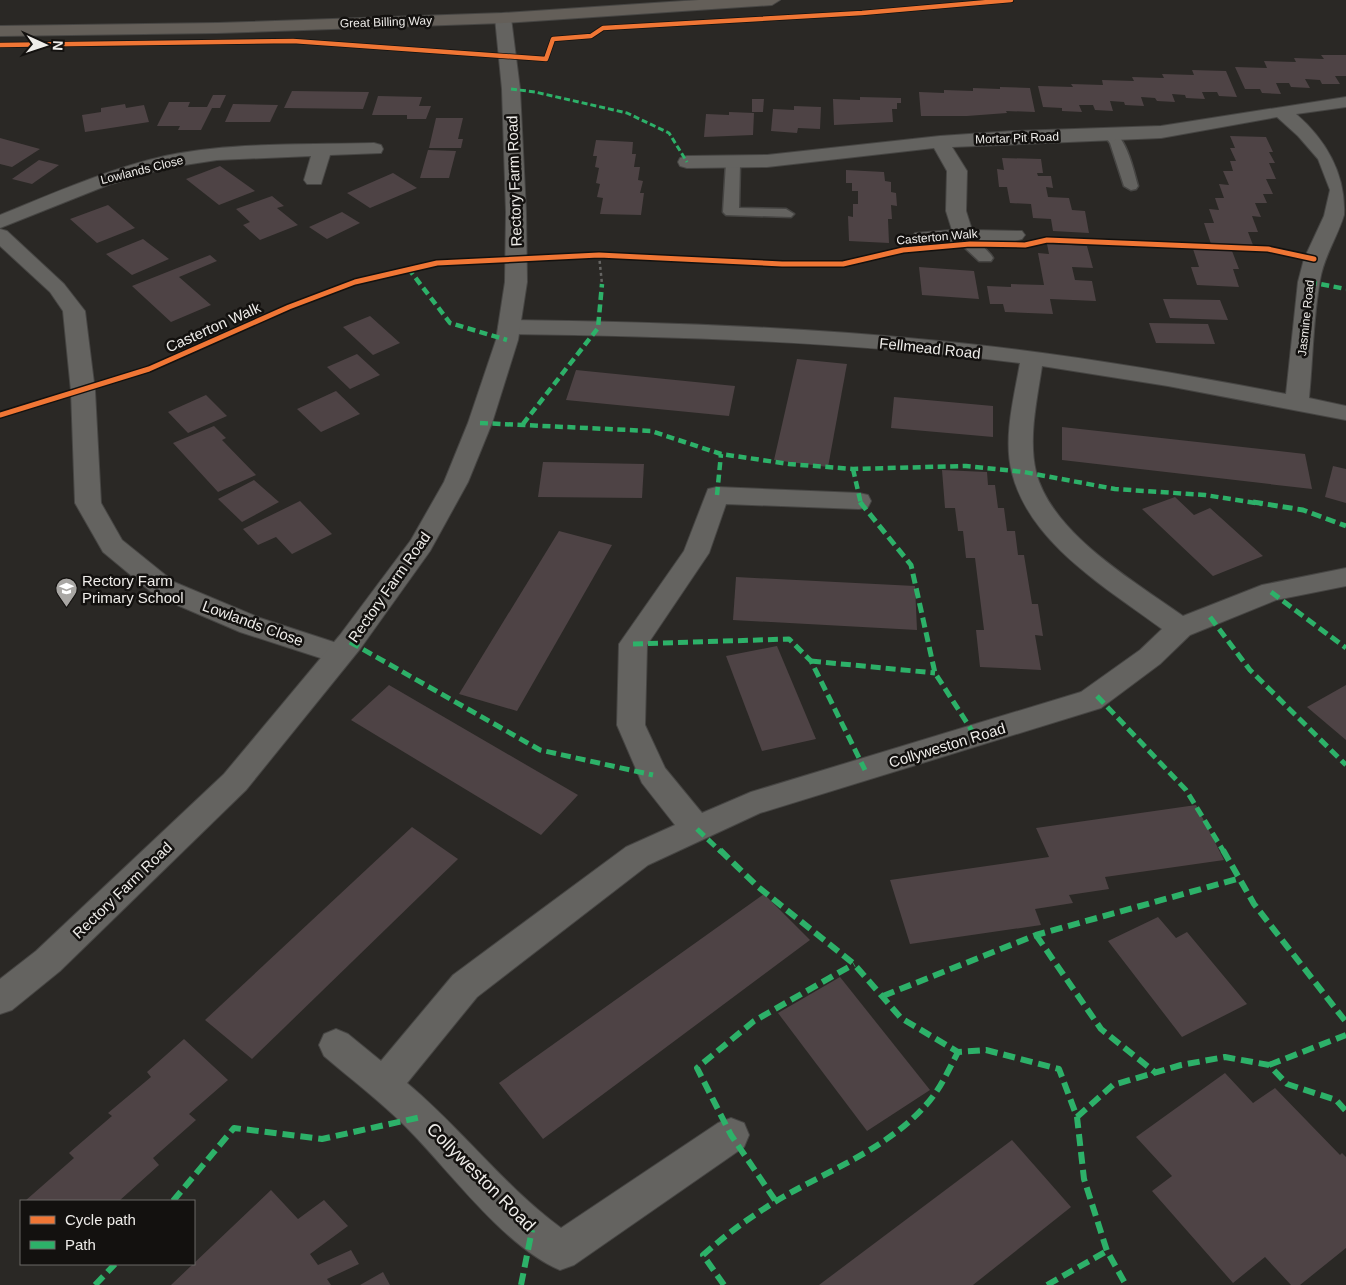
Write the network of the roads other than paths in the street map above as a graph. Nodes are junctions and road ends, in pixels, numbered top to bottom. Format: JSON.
{"nodes":[{"id":1,"x":772,"y":0,"type":"edge"},
{"id":2,"x":711,"y":2,"type":"edge"},
{"id":3,"x":503,"y":18,"type":"junction"},
{"id":4,"x":0,"y":31,"type":"edge"},
{"id":5,"x":1346,"y":102,"type":"edge"},
{"id":6,"x":1281,"y":111,"type":"junction"},
{"id":7,"x":1111,"y":134,"type":"junction"},
{"id":8,"x":940,"y":142,"type":"junction"},
{"id":9,"x":374,"y":149,"type":"dead end"},
{"id":10,"x":322,"y":151,"type":"junction"},
{"id":11,"x":687,"y":162,"type":"dead end"},
{"id":12,"x":733,"y":163,"type":"junction"},
{"id":13,"x":314,"y":180,"type":"dead end"},
{"id":14,"x":1131,"y":186,"type":"dead end"},
{"id":15,"x":786,"y":214,"type":"dead end"},
{"id":16,"x":1340,"y":218,"type":"edge"},
{"id":17,"x":0,"y":222,"type":"edge"},
{"id":18,"x":0,"y":235,"type":"edge"},
{"id":19,"x":964,"y":235,"type":"junction"},
{"id":20,"x":1015,"y":235,"type":"dead end"},
{"id":21,"x":922,"y":237,"type":"dead end"},
{"id":22,"x":985,"y":258,"type":"dead end"},
{"id":23,"x":509,"y":327,"type":"junction"},
{"id":24,"x":1032,"y":358,"type":"junction"},
{"id":25,"x":1297,"y":403,"type":"junction"},
{"id":26,"x":1346,"y":413,"type":"edge"},
{"id":27,"x":859,"y":500,"type":"dead end"},
{"id":28,"x":1346,"y":577,"type":"edge"},
{"id":29,"x":1180,"y":628,"type":"junction"},
{"id":30,"x":339,"y":654,"type":"junction"},
{"id":31,"x":697,"y":829,"type":"junction"},
{"id":32,"x":0,"y":999,"type":"edge"},
{"id":33,"x":336,"y":1045,"type":"dead end"},
{"id":34,"x":383,"y":1086,"type":"junction"},
{"id":35,"x":730,"y":1134,"type":"dead end"}],
"edges":[{"from":1,"to":2,"type":"main road","name":"Great Billing Way"},
{"from":2,"to":3,"type":"main road","name":"Great Billing Way"},
{"from":3,"to":4,"type":"main road","name":"Great Billing Way"},
{"from":3,"to":23,"type":"street","name":"Rectory Farm Road"},
{"from":5,"to":6,"type":"street","name":"Mortar Pit Road"},
{"from":6,"to":7,"type":"street","name":"Mortar Pit Road"},
{"from":6,"to":16,"type":"street","name":"Jasmine Road"},
{"from":7,"to":8,"type":"street","name":"Mortar Pit Road"},
{"from":7,"to":14,"type":"lane"},
{"from":8,"to":12,"type":"street","name":"Mortar Pit Road"},
{"from":8,"to":19,"type":"street"},
{"from":9,"to":10,"type":"street","name":"Lowlands Close"},
{"from":10,"to":13,"type":"street"},
{"from":10,"to":17,"type":"street","name":"Lowlands Close"},
{"from":11,"to":12,"type":"street","name":"Mortar Pit Road"},
{"from":12,"to":15,"type":"lane"},
{"from":16,"to":25,"type":"street","name":"Jasmine Road"},
{"from":18,"to":30,"type":"street","name":"Lowlands Close"},
{"from":19,"to":20,"type":"street"},
{"from":19,"to":21,"type":"street"},
{"from":19,"to":22,"type":"lane"},
{"from":23,"to":24,"type":"street","name":"Fellmead Road"},
{"from":23,"to":30,"type":"street","name":"Rectory Farm Road"},
{"from":24,"to":25,"type":"street","name":"Fellmead Road"},
{"from":24,"to":29,"type":"street"},
{"from":25,"to":26,"type":"street","name":"Fellmead Road"},
{"from":27,"to":31,"type":"street"},
{"from":28,"to":29,"type":"street","name":"Collyweston Road"},
{"from":29,"to":31,"type":"street","name":"Collyweston Road"},
{"from":30,"to":32,"type":"street","name":"Rectory Farm Road"},
{"from":31,"to":34,"type":"street","name":"Collyweston Road"},
{"from":33,"to":34,"type":"street","name":"Collyweston Road"},
{"from":34,"to":35,"type":"street","name":"Collyweston Road"}]}
